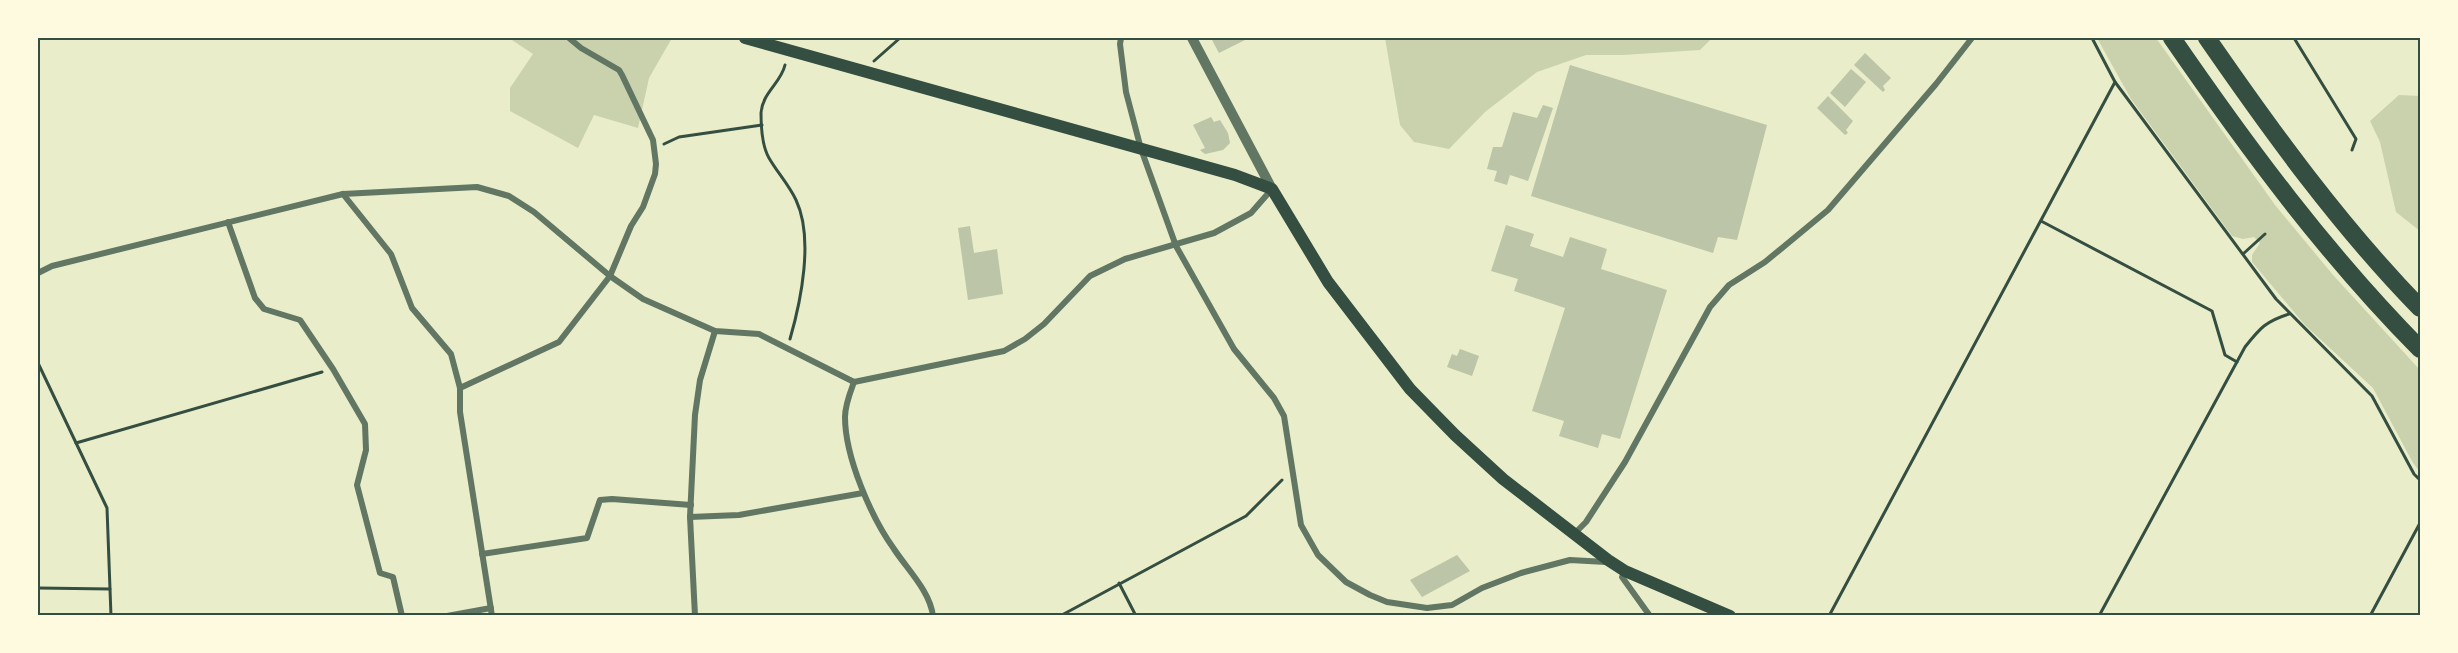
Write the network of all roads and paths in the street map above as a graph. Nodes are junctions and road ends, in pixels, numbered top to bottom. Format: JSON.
{"nodes":[{"id":1,"x":569,"y":38,"type":"edge"},
{"id":2,"x":745,"y":38,"type":"edge"},
{"id":3,"x":900,"y":38,"type":"edge"},
{"id":4,"x":1121,"y":38,"type":"edge"},
{"id":5,"x":1192,"y":38,"type":"edge"},
{"id":6,"x":1972,"y":38,"type":"edge"},
{"id":7,"x":2092,"y":38,"type":"edge"},
{"id":8,"x":2172,"y":38,"type":"edge"},
{"id":9,"x":2207,"y":38,"type":"edge"},
{"id":10,"x":2294,"y":38,"type":"edge"},
{"id":11,"x":785,"y":48,"type":"junction"},
{"id":12,"x":866,"y":72,"type":"junction"},
{"id":13,"x":2115,"y":82,"type":"junction"},
{"id":14,"x":762,"y":125,"type":"junction"},
{"id":15,"x":655,"y":148,"type":"junction"},
{"id":16,"x":1142,"y":149,"type":"junction"},
{"id":17,"x":2352,"y":150,"type":"dead end"},
{"id":18,"x":1272,"y":189,"type":"junction"},
{"id":19,"x":343,"y":194,"type":"junction"},
{"id":20,"x":2041,"y":221,"type":"junction"},
{"id":21,"x":228,"y":222,"type":"junction"},
{"id":22,"x":2265,"y":234,"type":"dead end"},
{"id":23,"x":1176,"y":246,"type":"junction"},
{"id":24,"x":2243,"y":254,"type":"junction"},
{"id":25,"x":38,"y":273,"type":"edge"},
{"id":26,"x":610,"y":276,"type":"junction"},
{"id":27,"x":2421,"y":308,"type":"edge"},
{"id":28,"x":2289,"y":314,"type":"junction"},
{"id":29,"x":715,"y":331,"type":"junction"},
{"id":30,"x":788,"y":347,"type":"junction"},
{"id":31,"x":2421,"y":349,"type":"edge"},
{"id":32,"x":2236,"y":362,"type":"junction"},
{"id":33,"x":38,"y":363,"type":"edge"},
{"id":34,"x":333,"y":369,"type":"junction"},
{"id":35,"x":854,"y":382,"type":"junction"},
{"id":36,"x":460,"y":388,"type":"junction"},
{"id":37,"x":76,"y":443,"type":"junction"},
{"id":38,"x":1293,"y":468,"type":"junction"},
{"id":39,"x":2421,"y":480,"type":"edge"},
{"id":40,"x":863,"y":493,"type":"junction"},
{"id":41,"x":691,"y":506,"type":"junction"},
{"id":42,"x":690,"y":517,"type":"junction"},
{"id":43,"x":2421,"y":523,"type":"edge"},
{"id":44,"x":1574,"y":534,"type":"junction"},
{"id":45,"x":482,"y":554,"type":"junction"},
{"id":46,"x":1608,"y":560,"type":"junction"},
{"id":47,"x":1625,"y":571,"type":"junction"},
{"id":48,"x":1119,"y":583,"type":"junction"},
{"id":49,"x":38,"y":588,"type":"edge"},
{"id":50,"x":110,"y":589,"type":"junction"},
{"id":51,"x":491,"y":612,"type":"edge"},
{"id":52,"x":111,"y":615,"type":"edge"},
{"id":53,"x":402,"y":615,"type":"edge"},
{"id":54,"x":447,"y":615,"type":"edge"},
{"id":55,"x":695,"y":615,"type":"edge"},
{"id":56,"x":933,"y":615,"type":"edge"},
{"id":57,"x":1060,"y":615,"type":"edge"},
{"id":58,"x":1136,"y":615,"type":"edge"},
{"id":59,"x":1650,"y":615,"type":"edge"},
{"id":60,"x":1730,"y":615,"type":"edge"},
{"id":61,"x":1829,"y":615,"type":"edge"},
{"id":62,"x":2099,"y":615,"type":"edge"},
{"id":63,"x":2370,"y":615,"type":"edge"}],
"edges":[{"from":1,"to":15,"type":"street"},
{"from":2,"to":11,"type":"main road"},
{"from":3,"to":12,"type":"path"},
{"from":4,"to":16,"type":"street"},
{"from":5,"to":18,"type":"street"},
{"from":6,"to":44,"type":"street"},
{"from":7,"to":13,"type":"path"},
{"from":8,"to":31,"type":"highway"},
{"from":9,"to":27,"type":"highway"},
{"from":10,"to":17,"type":"path"},
{"from":11,"to":12,"type":"main road"},
{"from":11,"to":14,"type":"path"},
{"from":12,"to":16,"type":"main road"},
{"from":13,"to":20,"type":"path"},
{"from":13,"to":24,"type":"path"},
{"from":14,"to":15,"type":"path"},
{"from":14,"to":30,"type":"path"},
{"from":15,"to":26,"type":"street"},
{"from":16,"to":18,"type":"main road"},
{"from":16,"to":23,"type":"street"},
{"from":18,"to":23,"type":"street"},
{"from":18,"to":44,"type":"main road"},
{"from":19,"to":21,"type":"street"},
{"from":19,"to":26,"type":"street"},
{"from":19,"to":36,"type":"street"},
{"from":20,"to":32,"type":"path"},
{"from":20,"to":61,"type":"path"},
{"from":21,"to":25,"type":"street"},
{"from":21,"to":34,"type":"street"},
{"from":22,"to":24,"type":"path"},
{"from":23,"to":35,"type":"street"},
{"from":23,"to":38,"type":"street"},
{"from":24,"to":28,"type":"path"},
{"from":26,"to":29,"type":"street"},
{"from":26,"to":36,"type":"street"},
{"from":28,"to":32,"type":"path"},
{"from":28,"to":39,"type":"path"},
{"from":29,"to":30,"type":"street"},
{"from":29,"to":41,"type":"street"},
{"from":30,"to":35,"type":"street"},
{"from":32,"to":62,"type":"path"},
{"from":33,"to":37,"type":"path"},
{"from":34,"to":37,"type":"path"},
{"from":34,"to":53,"type":"street"},
{"from":35,"to":40,"type":"street"},
{"from":36,"to":45,"type":"street"},
{"from":37,"to":50,"type":"path"},
{"from":38,"to":46,"type":"street"},
{"from":38,"to":48,"type":"path"},
{"from":40,"to":42,"type":"street"},
{"from":40,"to":56,"type":"street"},
{"from":41,"to":42,"type":"street"},
{"from":41,"to":45,"type":"street"},
{"from":42,"to":55,"type":"street"},
{"from":43,"to":63,"type":"path"},
{"from":44,"to":46,"type":"main road"},
{"from":45,"to":51,"type":"street"},
{"from":46,"to":47,"type":"main road"},
{"from":47,"to":59,"type":"street"},
{"from":47,"to":60,"type":"main road"},
{"from":48,"to":57,"type":"path"},
{"from":48,"to":58,"type":"path"},
{"from":49,"to":50,"type":"path"},
{"from":50,"to":52,"type":"path"},
{"from":51,"to":54,"type":"street"}]}
